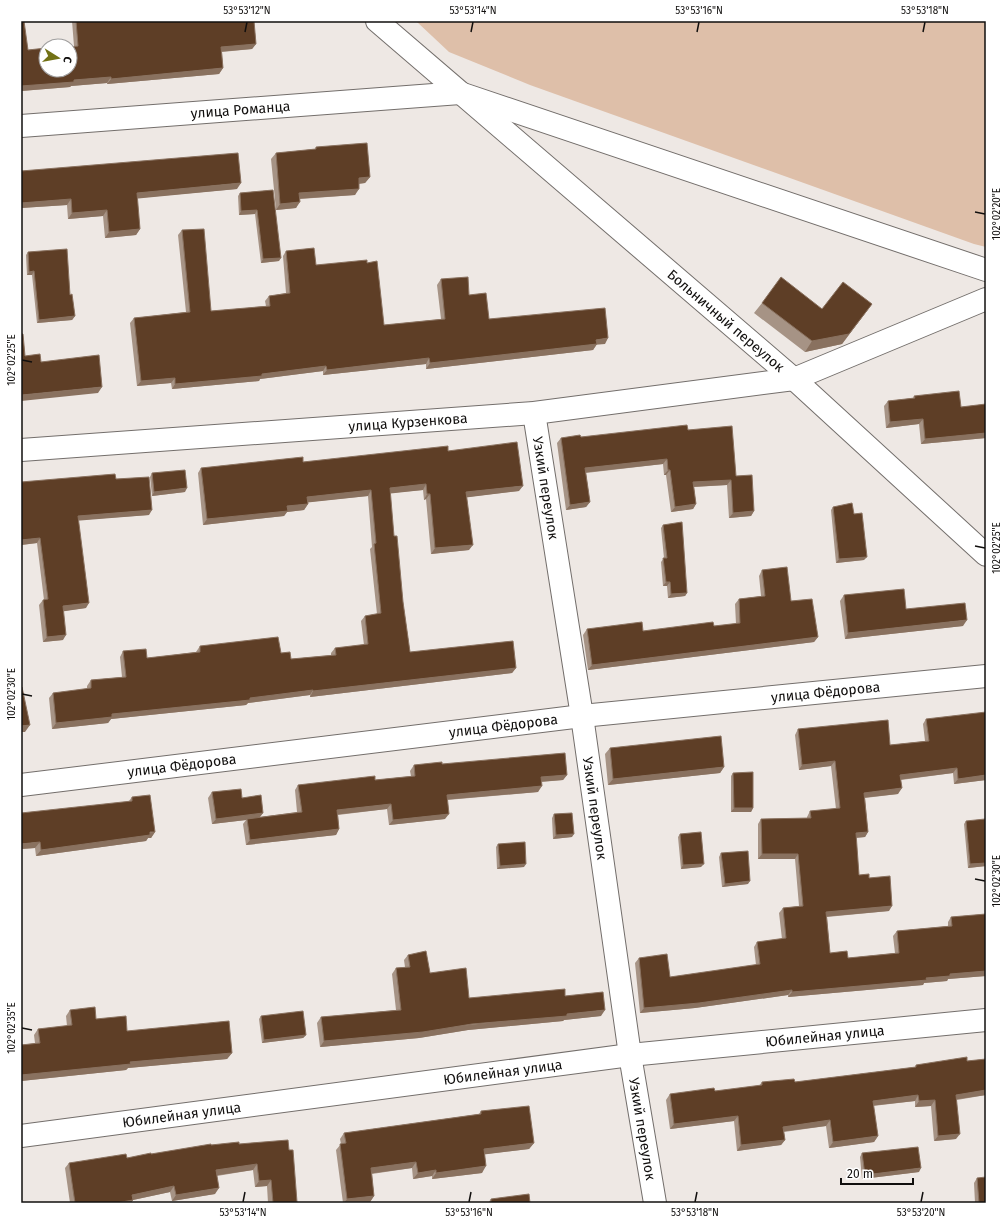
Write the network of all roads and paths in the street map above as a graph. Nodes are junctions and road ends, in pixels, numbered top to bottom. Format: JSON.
{"nodes":[{"id":1,"x":377,"y":21,"type":"edge"},
{"id":2,"x":460,"y":93,"type":"junction"},
{"id":3,"x":21,"y":126,"type":"edge"},
{"id":4,"x":986,"y":270,"type":"edge"},
{"id":5,"x":986,"y":299,"type":"edge"},
{"id":6,"x":794,"y":379,"type":"junction"},
{"id":7,"x":534,"y":413,"type":"junction"},
{"id":8,"x":21,"y":450,"type":"edge"},
{"id":9,"x":986,"y":555,"type":"edge"},
{"id":10,"x":986,"y":676,"type":"edge"},
{"id":11,"x":582,"y":716,"type":"junction"},
{"id":12,"x":21,"y":785,"type":"edge"},
{"id":13,"x":986,"y":1020,"type":"edge"},
{"id":14,"x":630,"y":1054,"type":"junction"},
{"id":15,"x":21,"y":1136,"type":"edge"},
{"id":16,"x":655,"y":1203,"type":"edge"}],
"edges":[{"from":1,"to":2,"type":"street","name":"Больничный переулок"},
{"from":2,"to":3,"type":"street","name":"улица Романца"},
{"from":2,"to":4,"type":"street"},
{"from":2,"to":6,"type":"street","name":"Больничный переулок"},
{"from":5,"to":6,"type":"street","name":"улица Курзенкова"},
{"from":6,"to":7,"type":"street","name":"улица Курзенкова"},
{"from":6,"to":9,"type":"street","name":"Больничный переулок"},
{"from":7,"to":8,"type":"street","name":"улица Курзенкова"},
{"from":7,"to":11,"type":"street","name":"Узкий переулок"},
{"from":10,"to":11,"type":"street","name":"улица Фёдорова"},
{"from":11,"to":12,"type":"street","name":"улица Фёдорова"},
{"from":11,"to":14,"type":"street","name":"Узкий переулок"},
{"from":13,"to":14,"type":"street","name":"Юбилейная улица"},
{"from":14,"to":15,"type":"street","name":"Юбилейная улица"},
{"from":14,"to":16,"type":"street","name":"Узкий переулок"}]}
